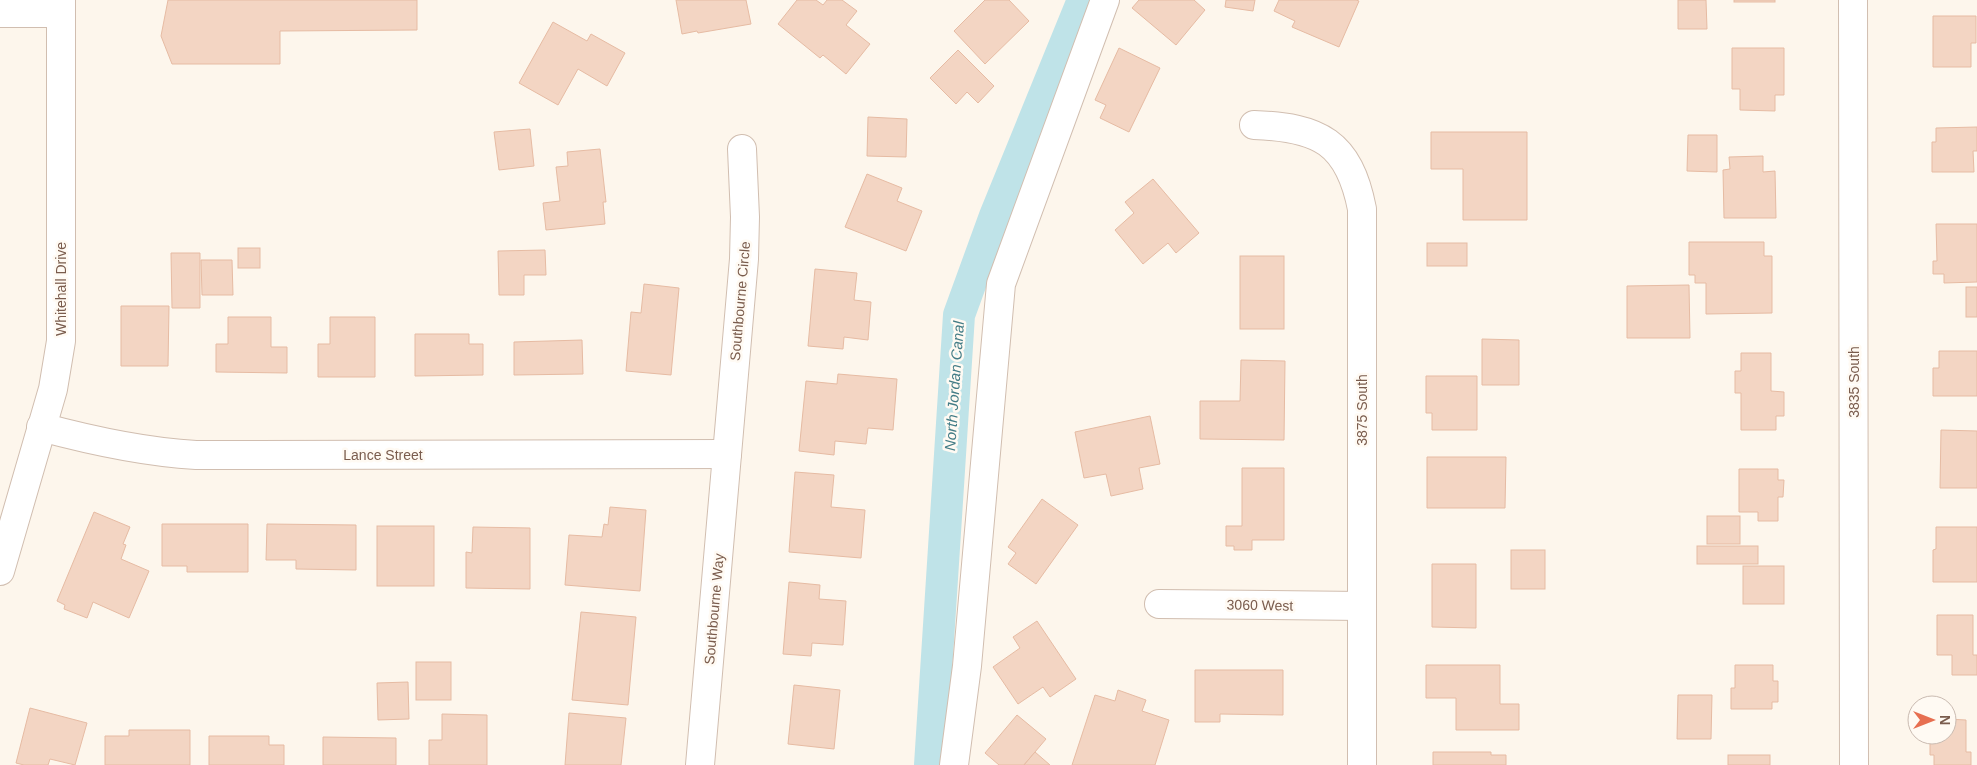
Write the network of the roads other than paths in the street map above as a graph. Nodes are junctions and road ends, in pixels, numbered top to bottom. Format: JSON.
{"nodes":[{"id":1,"x":1105,"y":0,"type":"edge"},
{"id":2,"x":1854,"y":0,"type":"edge"},
{"id":3,"x":61,"y":6,"type":"edge"},
{"id":4,"x":0,"y":13,"type":"edge"},
{"id":5,"x":1254,"y":125,"type":"dead end"},
{"id":6,"x":742,"y":149,"type":"dead end"},
{"id":7,"x":42,"y":427,"type":"junction"},
{"id":8,"x":727,"y":454,"type":"junction"},
{"id":9,"x":0,"y":571,"type":"edge"},
{"id":10,"x":1159,"y":604,"type":"dead end"},
{"id":11,"x":1362,"y":606,"type":"junction"},
{"id":12,"x":700,"y":765,"type":"edge"},
{"id":13,"x":954,"y":765,"type":"edge"},
{"id":14,"x":1362,"y":765,"type":"edge"},
{"id":15,"x":1854,"y":765,"type":"edge"}],
"edges":[{"from":1,"to":13,"type":"street"},
{"from":2,"to":15,"type":"street","name":"3835 South"},
{"from":3,"to":4,"type":"street"},
{"from":3,"to":7,"type":"street","name":"Whitehall Drive"},
{"from":5,"to":11,"type":"street","name":"3875 South"},
{"from":6,"to":8,"type":"street","name":"Southbourne Circle"},
{"from":7,"to":8,"type":"street","name":"Lance Street"},
{"from":7,"to":9,"type":"street","name":"Whitehall Drive"},
{"from":8,"to":12,"type":"street","name":"Southbourne Way"},
{"from":10,"to":11,"type":"street","name":"3060 West"},
{"from":11,"to":14,"type":"street","name":"3875 South"}]}
